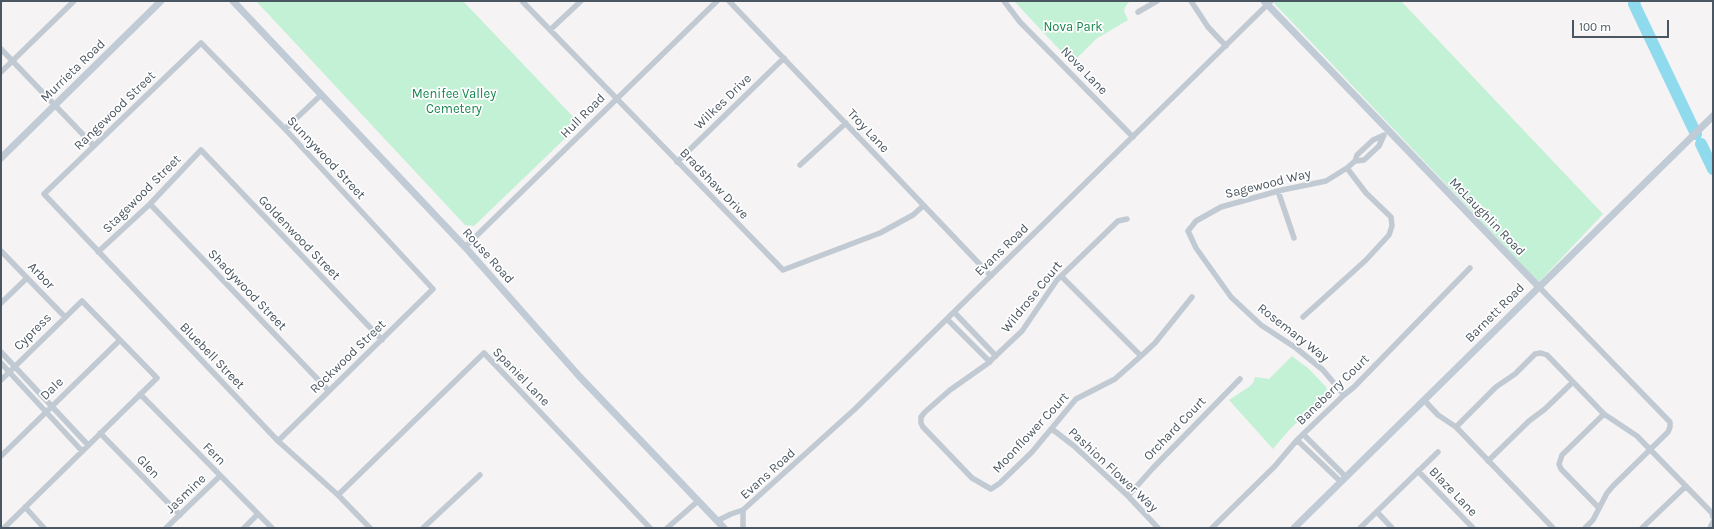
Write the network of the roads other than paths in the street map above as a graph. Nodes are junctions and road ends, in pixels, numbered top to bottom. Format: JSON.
{"nodes":[{"id":1,"x":74,"y":1,"type":"edge"},
{"id":2,"x":161,"y":1,"type":"edge"},
{"id":3,"x":233,"y":1,"type":"edge"},
{"id":4,"x":522,"y":1,"type":"edge"},
{"id":5,"x":581,"y":1,"type":"edge"},
{"id":6,"x":717,"y":1,"type":"edge"},
{"id":7,"x":729,"y":1,"type":"edge"},
{"id":8,"x":1004,"y":1,"type":"edge"},
{"id":9,"x":1157,"y":1,"type":"edge"},
{"id":10,"x":1191,"y":1,"type":"edge"},
{"id":11,"x":1268,"y":2,"type":"edge"},
{"id":12,"x":1138,"y":12,"type":"dead end"},
{"id":13,"x":550,"y":30,"type":"junction"},
{"id":14,"x":201,"y":43,"type":"joint"},
{"id":15,"x":1226,"y":46,"type":"junction"},
{"id":16,"x":1,"y":49,"type":"edge"},
{"id":17,"x":784,"y":58,"type":"junction"},
{"id":18,"x":12,"y":61,"type":"junction"},
{"id":19,"x":1,"y":72,"type":"edge"},
{"id":20,"x":321,"y":95,"type":"junction"},
{"id":21,"x":616,"y":99,"type":"junction"},
{"id":22,"x":55,"y":105,"type":"junction"},
{"id":23,"x":1713,"y":116,"type":"edge"},
{"id":24,"x":846,"y":123,"type":"junction"},
{"id":25,"x":285,"y":130,"type":"junction"},
{"id":26,"x":1386,"y":133,"type":"junction"},
{"id":27,"x":1133,"y":137,"type":"junction"},
{"id":28,"x":94,"y":146,"type":"junction"},
{"id":29,"x":201,"y":150,"type":"joint"},
{"id":30,"x":1,"y":158,"type":"edge"},
{"id":31,"x":677,"y":162,"type":"junction"},
{"id":32,"x":800,"y":165,"type":"dead end"},
{"id":33,"x":1347,"y":168,"type":"junction"},
{"id":34,"x":1278,"y":191,"type":"junction"},
{"id":35,"x":44,"y":194,"type":"joint"},
{"id":36,"x":150,"y":204,"type":"junction"},
{"id":37,"x":923,"y":206,"type":"junction"},
{"id":38,"x":1128,"y":219,"type":"dead end"},
{"id":39,"x":1188,"y":230,"type":"joint"},
{"id":40,"x":1294,"y":238,"type":"dead end"},
{"id":41,"x":464,"y":247,"type":"junction"},
{"id":42,"x":1,"y":251,"type":"edge"},
{"id":43,"x":98,"y":252,"type":"junction"},
{"id":44,"x":1470,"y":268,"type":"dead end"},
{"id":45,"x":991,"y":276,"type":"junction"},
{"id":46,"x":1061,"y":276,"type":"junction"},
{"id":47,"x":27,"y":278,"type":"junction"},
{"id":48,"x":1539,"y":287,"type":"junction"},
{"id":49,"x":433,"y":289,"type":"joint"},
{"id":50,"x":1192,"y":297,"type":"dead end"},
{"id":51,"x":1,"y":303,"type":"edge"},
{"id":52,"x":954,"y":312,"type":"junction"},
{"id":53,"x":65,"y":317,"type":"junction"},
{"id":54,"x":1303,"y":317,"type":"dead end"},
{"id":55,"x":947,"y":319,"type":"junction"},
{"id":56,"x":120,"y":340,"type":"junction"},
{"id":57,"x":382,"y":340,"type":"junction"},
{"id":58,"x":1,"y":352,"type":"edge"},
{"id":59,"x":996,"y":356,"type":"junction"},
{"id":60,"x":1141,"y":356,"type":"junction"},
{"id":61,"x":990,"y":362,"type":"junction"},
{"id":62,"x":1,"y":363,"type":"edge"},
{"id":63,"x":15,"y":366,"type":"junction"},
{"id":64,"x":9,"y":372,"type":"junction"},
{"id":65,"x":1240,"y":379,"type":"dead end"},
{"id":66,"x":1,"y":380,"type":"edge"},
{"id":67,"x":1573,"y":382,"type":"junction"},
{"id":68,"x":328,"y":390,"type":"junction"},
{"id":69,"x":140,"y":394,"type":"junction"},
{"id":70,"x":1344,"y":395,"type":"junction"},
{"id":71,"x":1424,"y":400,"type":"junction"},
{"id":72,"x":51,"y":406,"type":"junction"},
{"id":73,"x":46,"y":411,"type":"junction"},
{"id":74,"x":1604,"y":414,"type":"junction"},
{"id":75,"x":1456,"y":427,"type":"junction"},
{"id":76,"x":1052,"y":429,"type":"junction"},
{"id":77,"x":100,"y":433,"type":"junction"},
{"id":78,"x":1303,"y":434,"type":"junction"},
{"id":79,"x":1297,"y":440,"type":"junction"},
{"id":80,"x":278,"y":441,"type":"junction"},
{"id":81,"x":88,"y":445,"type":"junction"},
{"id":82,"x":1651,"y":449,"type":"junction"},
{"id":83,"x":82,"y":451,"type":"junction"},
{"id":84,"x":1438,"y":452,"type":"dead end"},
{"id":85,"x":1,"y":456,"type":"edge"},
{"id":86,"x":1488,"y":461,"type":"junction"},
{"id":87,"x":1418,"y":472,"type":"junction"},
{"id":88,"x":480,"y":475,"type":"dead end"},
{"id":89,"x":220,"y":476,"type":"junction"},
{"id":90,"x":1343,"y":480,"type":"junction"},
{"id":91,"x":1686,"y":486,"type":"junction"},
{"id":92,"x":991,"y":489,"type":"joint"},
{"id":93,"x":338,"y":495,"type":"junction"},
{"id":94,"x":1128,"y":496,"type":"junction"},
{"id":95,"x":698,"y":501,"type":"junction"},
{"id":96,"x":25,"y":507,"type":"junction"},
{"id":97,"x":1599,"y":508,"type":"junction"},
{"id":98,"x":743,"y":510,"type":"junction"},
{"id":99,"x":1376,"y":512,"type":"junction"},
{"id":100,"x":258,"y":514,"type":"junction"},
{"id":101,"x":180,"y":515,"type":"junction"},
{"id":102,"x":1713,"y":517,"type":"edge"},
{"id":103,"x":717,"y":521,"type":"junction"},
{"id":104,"x":1713,"y":522,"type":"edge"},
{"id":105,"x":4,"y":528,"type":"edge"},
{"id":106,"x":44,"y":528,"type":"edge"},
{"id":107,"x":166,"y":528,"type":"edge"},
{"id":108,"x":244,"y":528,"type":"edge"},
{"id":109,"x":272,"y":528,"type":"edge"},
{"id":110,"x":370,"y":528,"type":"edge"},
{"id":111,"x":423,"y":528,"type":"edge"},
{"id":112,"x":650,"y":528,"type":"edge"},
{"id":113,"x":667,"y":528,"type":"edge"},
{"id":114,"x":724,"y":528,"type":"edge"},
{"id":115,"x":743,"y":528,"type":"edge"},
{"id":116,"x":1158,"y":528,"type":"edge"},
{"id":117,"x":1212,"y":528,"type":"edge"},
{"id":118,"x":1294,"y":528,"type":"edge"},
{"id":119,"x":1360,"y":528,"type":"edge"},
{"id":120,"x":1392,"y":528,"type":"edge"},
{"id":121,"x":1473,"y":528,"type":"edge"},
{"id":122,"x":1553,"y":528,"type":"edge"},
{"id":123,"x":1585,"y":528,"type":"edge"},
{"id":124,"x":1642,"y":528,"type":"edge"},
{"id":125,"x":1710,"y":528,"type":"edge"}],
"edges":[{"from":1,"to":18,"type":"street"},
{"from":2,"to":22,"type":"street","name":"Murrieta Road"},
{"from":3,"to":20,"type":"street","name":"Rouse Road"},
{"from":4,"to":13,"type":"street","name":"Bradshaw Drive"},
{"from":5,"to":13,"type":"street"},
{"from":6,"to":21,"type":"street","name":"Hull Road"},
{"from":7,"to":17,"type":"street","name":"Troy Lane"},
{"from":8,"to":27,"type":"street","name":"Nova Lane"},
{"from":9,"to":12,"type":"street"},
{"from":10,"to":15,"type":"street"},
{"from":11,"to":15,"type":"street","name":"Evans Road"},
{"from":11,"to":26,"type":"street","name":"McLaughlin Road"},
{"from":13,"to":21,"type":"street","name":"Bradshaw Drive"},
{"from":14,"to":25,"type":"street","name":"Sunnywood Street"},
{"from":14,"to":28,"type":"street","name":"Rangewood Street"},
{"from":15,"to":27,"type":"street","name":"Evans Road"},
{"from":16,"to":18,"type":"street"},
{"from":17,"to":24,"type":"street","name":"Troy Lane"},
{"from":17,"to":31,"type":"street","name":"Wilkes Drive"},
{"from":18,"to":19,"type":"street"},
{"from":18,"to":22,"type":"street"},
{"from":20,"to":25,"type":"street"},
{"from":20,"to":41,"type":"street","name":"Rouse Road"},
{"from":21,"to":31,"type":"street","name":"Bradshaw Drive"},
{"from":21,"to":41,"type":"street","name":"Hull Road"},
{"from":22,"to":28,"type":"street"},
{"from":22,"to":30,"type":"street","name":"Murrieta Road"},
{"from":23,"to":48,"type":"street","name":"Barnett Road"},
{"from":24,"to":32,"type":"street"},
{"from":24,"to":37,"type":"street","name":"Troy Lane"},
{"from":25,"to":49,"type":"street","name":"Sunnywood Street"},
{"from":26,"to":33,"type":"street","name":"Sagewood Way"},
{"from":26,"to":48,"type":"street","name":"McLaughlin Road"},
{"from":27,"to":45,"type":"street","name":"Evans Road"},
{"from":28,"to":35,"type":"street","name":"Rangewood Street"},
{"from":29,"to":36,"type":"street","name":"Stagewood Street"},
{"from":29,"to":57,"type":"street","name":"Goldenwood Street"},
{"from":31,"to":37,"type":"street","name":"Bradshaw Drive"},
{"from":33,"to":34,"type":"street","name":"Sagewood Way"},
{"from":33,"to":54,"type":"street"},
{"from":34,"to":39,"type":"street","name":"Sagewood Way"},
{"from":34,"to":40,"type":"street"},
{"from":35,"to":43,"type":"street","name":"Bluebell Street"},
{"from":36,"to":43,"type":"street","name":"Stagewood Street"},
{"from":36,"to":68,"type":"street","name":"Shadywood Street"},
{"from":37,"to":45,"type":"street","name":"Troy Lane"},
{"from":38,"to":46,"type":"street","name":"Wildrose Court"},
{"from":39,"to":70,"type":"street","name":"Rosemary Way"},
{"from":41,"to":95,"type":"street","name":"Rouse Road"},
{"from":42,"to":47,"type":"street","name":"Arbor"},
{"from":43,"to":80,"type":"street","name":"Bluebell Street"},
{"from":44,"to":70,"type":"street","name":"Baneberry Court"},
{"from":45,"to":52,"type":"street","name":"Evans Road"},
{"from":46,"to":59,"type":"street","name":"Wildrose Court"},
{"from":46,"to":60,"type":"street"},
{"from":47,"to":51,"type":"street"},
{"from":47,"to":53,"type":"street","name":"Arbor"},
{"from":48,"to":71,"type":"street","name":"Barnett Road"},
{"from":48,"to":82,"type":"street","name":"McLaughlin Road"},
{"from":49,"to":57,"type":"street","name":"Rockwood Street"},
{"from":50,"to":60,"type":"street","name":"Moonflower Court"},
{"from":52,"to":55,"type":"street","name":"Evans Road"},
{"from":52,"to":59,"type":"street"},
{"from":53,"to":56,"type":"street","name":"Cypress"},
{"from":53,"to":63,"type":"street","name":"Cypress"},
{"from":55,"to":61,"type":"street"},
{"from":55,"to":98,"type":"street","name":"Evans Road"},
{"from":56,"to":69,"type":"street"},
{"from":56,"to":72,"type":"street","name":"Dale"},
{"from":57,"to":68,"type":"street","name":"Rockwood Street"},
{"from":58,"to":63,"type":"street"},
{"from":59,"to":61,"type":"street","name":"Wildrose Court"},
{"from":60,"to":76,"type":"street","name":"Moonflower Court"},
{"from":61,"to":92,"type":"street","name":"Wildrose Court"},
{"from":62,"to":64,"type":"street"},
{"from":63,"to":64,"type":"street","name":"Cypress"},
{"from":63,"to":72,"type":"street"},
{"from":64,"to":66,"type":"street","name":"Cypress"},
{"from":64,"to":73,"type":"street"},
{"from":65,"to":94,"type":"street","name":"Orchard Court"},
{"from":67,"to":74,"type":"street"},
{"from":67,"to":75,"type":"street"},
{"from":67,"to":86,"type":"street"},
{"from":68,"to":80,"type":"street","name":"Rockwood Street"},
{"from":69,"to":77,"type":"street"},
{"from":69,"to":89,"type":"street","name":"Fern"},
{"from":70,"to":78,"type":"street","name":"Baneberry Court"},
{"from":71,"to":75,"type":"street"},
{"from":71,"to":90,"type":"street","name":"Barnett Road"},
{"from":72,"to":73,"type":"street","name":"Dale"},
{"from":72,"to":81,"type":"street"},
{"from":73,"to":83,"type":"street"},
{"from":73,"to":85,"type":"street","name":"Dale"},
{"from":74,"to":82,"type":"street"},
{"from":74,"to":97,"type":"street"},
{"from":75,"to":86,"type":"street"},
{"from":76,"to":92,"type":"street","name":"Moonflower Court"},
{"from":76,"to":94,"type":"street","name":"Pashion Flower Way"},
{"from":77,"to":81,"type":"street"},
{"from":77,"to":101,"type":"street","name":"Glen"},
{"from":78,"to":79,"type":"street","name":"Baneberry Court"},
{"from":78,"to":90,"type":"street"},
{"from":79,"to":90,"type":"street"},
{"from":79,"to":117,"type":"street","name":"Baneberry Court"},
{"from":80,"to":93,"type":"street","name":"Bluebell Street"},
{"from":81,"to":83,"type":"street"},
{"from":82,"to":91,"type":"street"},
{"from":82,"to":97,"type":"street"},
{"from":83,"to":96,"type":"street"},
{"from":84,"to":87,"type":"street"},
{"from":86,"to":122,"type":"street"},
{"from":87,"to":99,"type":"street"},
{"from":87,"to":121,"type":"street","name":"Blaze Lane"},
{"from":88,"to":111,"type":"street"},
{"from":89,"to":100,"type":"street","name":"Fern"},
{"from":89,"to":101,"type":"street","name":"Jasmine"},
{"from":90,"to":118,"type":"street","name":"Barnett Road"},
{"from":91,"to":102,"type":"street"},
{"from":91,"to":124,"type":"street"},
{"from":93,"to":110,"type":"street","name":"Bluebell Street"},
{"from":93,"to":112,"type":"street","name":"Spaniel Lane"},
{"from":94,"to":116,"type":"street","name":"Pashion Flower Way"},
{"from":95,"to":103,"type":"street","name":"Rouse Road"},
{"from":95,"to":113,"type":"street"},
{"from":96,"to":105,"type":"street"},
{"from":96,"to":106,"type":"street"},
{"from":97,"to":123,"type":"street"},
{"from":98,"to":103,"type":"street","name":"Evans Road"},
{"from":98,"to":115,"type":"street","name":"Evans Road"},
{"from":99,"to":119,"type":"street"},
{"from":99,"to":120,"type":"street"},
{"from":100,"to":108,"type":"street"},
{"from":100,"to":109,"type":"street","name":"Fern"},
{"from":101,"to":107,"type":"street","name":"Jasmine"},
{"from":103,"to":114,"type":"street","name":"Rouse Road"},
{"from":104,"to":125,"type":"street"}]}
